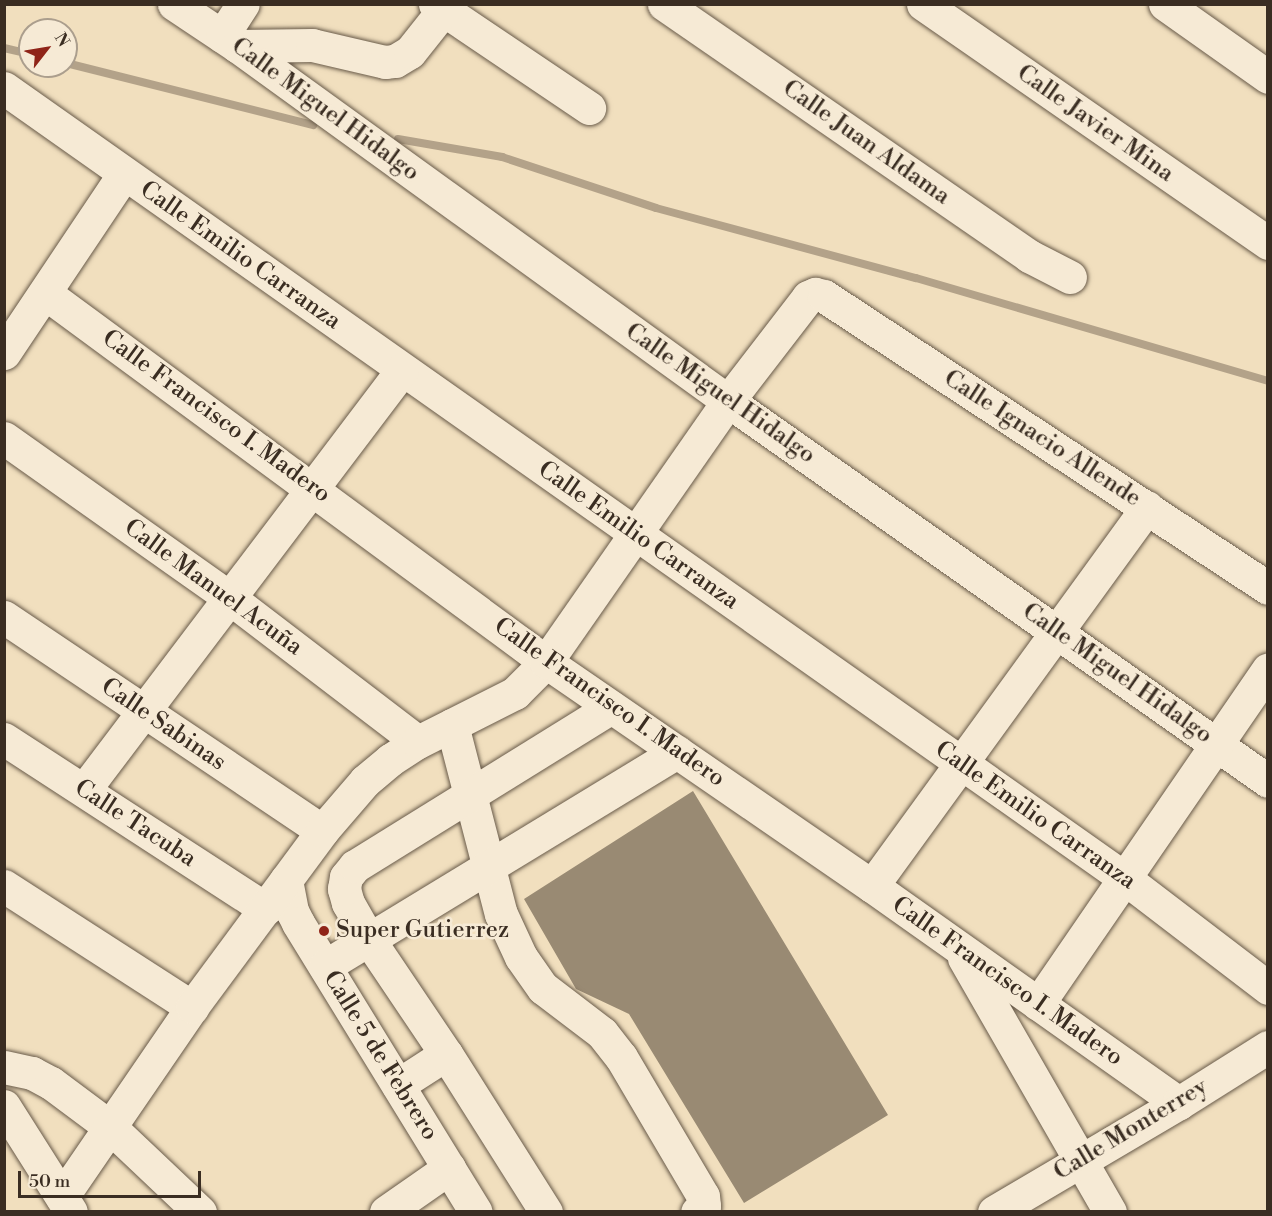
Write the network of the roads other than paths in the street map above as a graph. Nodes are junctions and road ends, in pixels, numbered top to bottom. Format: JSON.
{"nodes":[{"id":1,"x":174,"y":4,"type":"edge"},
{"id":2,"x":243,"y":4,"type":"edge"},
{"id":3,"x":664,"y":4,"type":"edge"},
{"id":4,"x":923,"y":4,"type":"edge"},
{"id":5,"x":1165,"y":4,"type":"edge"},
{"id":6,"x":442,"y":6,"type":"edge"},
{"id":7,"x":229,"y":41,"type":"junction"},
{"id":8,"x":1268,"y":77,"type":"edge"},
{"id":9,"x":4,"y":88,"type":"edge"},
{"id":10,"x":589,"y":108,"type":"dead end"},
{"id":11,"x":124,"y":174,"type":"junction"},
{"id":12,"x":1268,"y":243,"type":"edge"},
{"id":13,"x":1070,"y":277,"type":"dead end"},
{"id":14,"x":45,"y":293,"type":"junction"},
{"id":15,"x":4,"y":353,"type":"edge"},
{"id":16,"x":402,"y":370,"type":"junction"},
{"id":17,"x":728,"y":401,"type":"junction"},
{"id":18,"x":4,"y":438,"type":"edge"},
{"id":19,"x":314,"y":489,"type":"junction"},
{"id":20,"x":1147,"y":507,"type":"junction"},
{"id":21,"x":635,"y":534,"type":"junction"},
{"id":22,"x":1268,"y":588,"type":"edge"},
{"id":23,"x":231,"y":599,"type":"junction"},
{"id":24,"x":4,"y":617,"type":"edge"},
{"id":25,"x":1058,"y":631,"type":"junction"},
{"id":26,"x":546,"y":662,"type":"junction"},
{"id":27,"x":1268,"y":669,"type":"edge"},
{"id":28,"x":611,"y":707,"type":"junction"},
{"id":29,"x":144,"y":713,"type":"junction"},
{"id":30,"x":452,"y":725,"type":"junction"},
{"id":31,"x":4,"y":739,"type":"edge"},
{"id":32,"x":418,"y":742,"type":"junction"},
{"id":33,"x":1216,"y":744,"type":"junction"},
{"id":34,"x":677,"y":752,"type":"junction"},
{"id":35,"x":961,"y":763,"type":"junction"},
{"id":36,"x":1268,"y":781,"type":"edge"},
{"id":37,"x":84,"y":790,"type":"junction"},
{"id":38,"x":469,"y":793,"type":"junction"},
{"id":39,"x":322,"y":831,"type":"junction"},
{"id":40,"x":488,"y":866,"type":"junction"},
{"id":41,"x":1123,"y":877,"type":"junction"},
{"id":42,"x":4,"y":886,"type":"edge"},
{"id":43,"x":872,"y":886,"type":"junction"},
{"id":44,"x":280,"y":896,"type":"junction"},
{"id":45,"x":369,"y":940,"type":"junction"},
{"id":46,"x":961,"y":951,"type":"junction"},
{"id":47,"x":325,"y":966,"type":"junction"},
{"id":48,"x":1268,"y":988,"type":"edge"},
{"id":49,"x":1038,"y":1004,"type":"junction"},
{"id":50,"x":192,"y":1007,"type":"junction"},
{"id":51,"x":1268,"y":1047,"type":"edge"},
{"id":52,"x":446,"y":1054,"type":"junction"},
{"id":53,"x":4,"y":1067,"type":"edge"},
{"id":54,"x":398,"y":1085,"type":"junction"},
{"id":55,"x":1179,"y":1103,"type":"junction"},
{"id":56,"x":4,"y":1106,"type":"edge"},
{"id":57,"x":110,"y":1127,"type":"junction"},
{"id":58,"x":1080,"y":1160,"type":"junction"},
{"id":59,"x":449,"y":1168,"type":"junction"},
{"id":60,"x":67,"y":1204,"type":"edge"},
{"id":61,"x":200,"y":1212,"type":"edge"},
{"id":62,"x":386,"y":1212,"type":"edge"},
{"id":63,"x":476,"y":1212,"type":"edge"},
{"id":64,"x":546,"y":1212,"type":"edge"},
{"id":65,"x":697,"y":1212,"type":"edge"},
{"id":66,"x":994,"y":1212,"type":"edge"},
{"id":67,"x":1110,"y":1212,"type":"edge"}],
"edges":[{"from":1,"to":7,"type":"street","name":"Calle Miguel Hidalgo"},
{"from":2,"to":7,"type":"street"},
{"from":3,"to":13,"type":"street","name":"Calle Juan Aldama"},
{"from":4,"to":12,"type":"street","name":"Calle Javier Mina"},
{"from":5,"to":8,"type":"street"},
{"from":6,"to":7,"type":"street"},
{"from":6,"to":10,"type":"street"},
{"from":7,"to":17,"type":"street","name":"Calle Miguel Hidalgo"},
{"from":9,"to":11,"type":"street","name":"Calle Emilio Carranza"},
{"from":11,"to":14,"type":"street"},
{"from":11,"to":16,"type":"street","name":"Calle Emilio Carranza"},
{"from":14,"to":15,"type":"street"},
{"from":14,"to":19,"type":"street","name":"Calle Francisco I. Madero"},
{"from":16,"to":19,"type":"street"},
{"from":16,"to":21,"type":"street","name":"Calle Emilio Carranza"},
{"from":17,"to":20,"type":"street","name":"Calle Ignacio Allende"},
{"from":17,"to":21,"type":"street"},
{"from":17,"to":25,"type":"street","name":"Calle Miguel Hidalgo"},
{"from":18,"to":23,"type":"street","name":"Calle Manuel Acuña"},
{"from":19,"to":23,"type":"street"},
{"from":19,"to":26,"type":"street","name":"Calle Francisco I. Madero"},
{"from":20,"to":22,"type":"street","name":"Calle Ignacio Allende"},
{"from":20,"to":25,"type":"street"},
{"from":21,"to":26,"type":"street"},
{"from":21,"to":35,"type":"street","name":"Calle Emilio Carranza"},
{"from":23,"to":29,"type":"street"},
{"from":23,"to":32,"type":"street","name":"Calle Manuel Acuña"},
{"from":24,"to":29,"type":"street","name":"Calle Sabinas"},
{"from":25,"to":33,"type":"street","name":"Calle Miguel Hidalgo"},
{"from":25,"to":35,"type":"street"},
{"from":26,"to":28,"type":"street","name":"Calle Francisco I. Madero"},
{"from":26,"to":30,"type":"street"},
{"from":27,"to":33,"type":"street"},
{"from":28,"to":34,"type":"street","name":"Calle Francisco I. Madero"},
{"from":28,"to":38,"type":"street"},
{"from":29,"to":37,"type":"street"},
{"from":29,"to":39,"type":"street","name":"Calle Sabinas"},
{"from":30,"to":32,"type":"street"},
{"from":30,"to":38,"type":"street"},
{"from":31,"to":37,"type":"street","name":"Calle Tacuba"},
{"from":32,"to":39,"type":"street"},
{"from":33,"to":36,"type":"street","name":"Calle Miguel Hidalgo"},
{"from":33,"to":41,"type":"street"},
{"from":34,"to":40,"type":"street"},
{"from":34,"to":43,"type":"street","name":"Calle Francisco I. Madero"},
{"from":35,"to":41,"type":"street","name":"Calle Emilio Carranza"},
{"from":35,"to":43,"type":"street"},
{"from":37,"to":44,"type":"street","name":"Calle Tacuba"},
{"from":38,"to":40,"type":"street"},
{"from":38,"to":45,"type":"street"},
{"from":39,"to":44,"type":"street"},
{"from":40,"to":45,"type":"street"},
{"from":40,"to":65,"type":"street"},
{"from":41,"to":48,"type":"street","name":"Calle Emilio Carranza"},
{"from":41,"to":49,"type":"street"},
{"from":42,"to":50,"type":"street"},
{"from":43,"to":46,"type":"street","name":"Calle Francisco I. Madero"},
{"from":44,"to":47,"type":"street","name":"Calle 5 de Febrero"},
{"from":44,"to":50,"type":"street"},
{"from":45,"to":47,"type":"street"},
{"from":45,"to":52,"type":"street"},
{"from":46,"to":49,"type":"street","name":"Calle Francisco I. Madero"},
{"from":46,"to":58,"type":"street"},
{"from":47,"to":54,"type":"street","name":"Calle 5 de Febrero"},
{"from":49,"to":55,"type":"street","name":"Calle Francisco I. Madero"},
{"from":50,"to":57,"type":"street"},
{"from":51,"to":55,"type":"street","name":"Calle Monterrey"},
{"from":52,"to":54,"type":"street"},
{"from":52,"to":64,"type":"street"},
{"from":53,"to":57,"type":"street"},
{"from":54,"to":59,"type":"street","name":"Calle 5 de Febrero"},
{"from":55,"to":58,"type":"street","name":"Calle Monterrey"},
{"from":56,"to":60,"type":"street"},
{"from":57,"to":60,"type":"street"},
{"from":57,"to":61,"type":"street"},
{"from":58,"to":66,"type":"street","name":"Calle Monterrey"},
{"from":58,"to":67,"type":"street"},
{"from":59,"to":62,"type":"street"},
{"from":59,"to":63,"type":"street","name":"Calle 5 de Febrero"}]}
